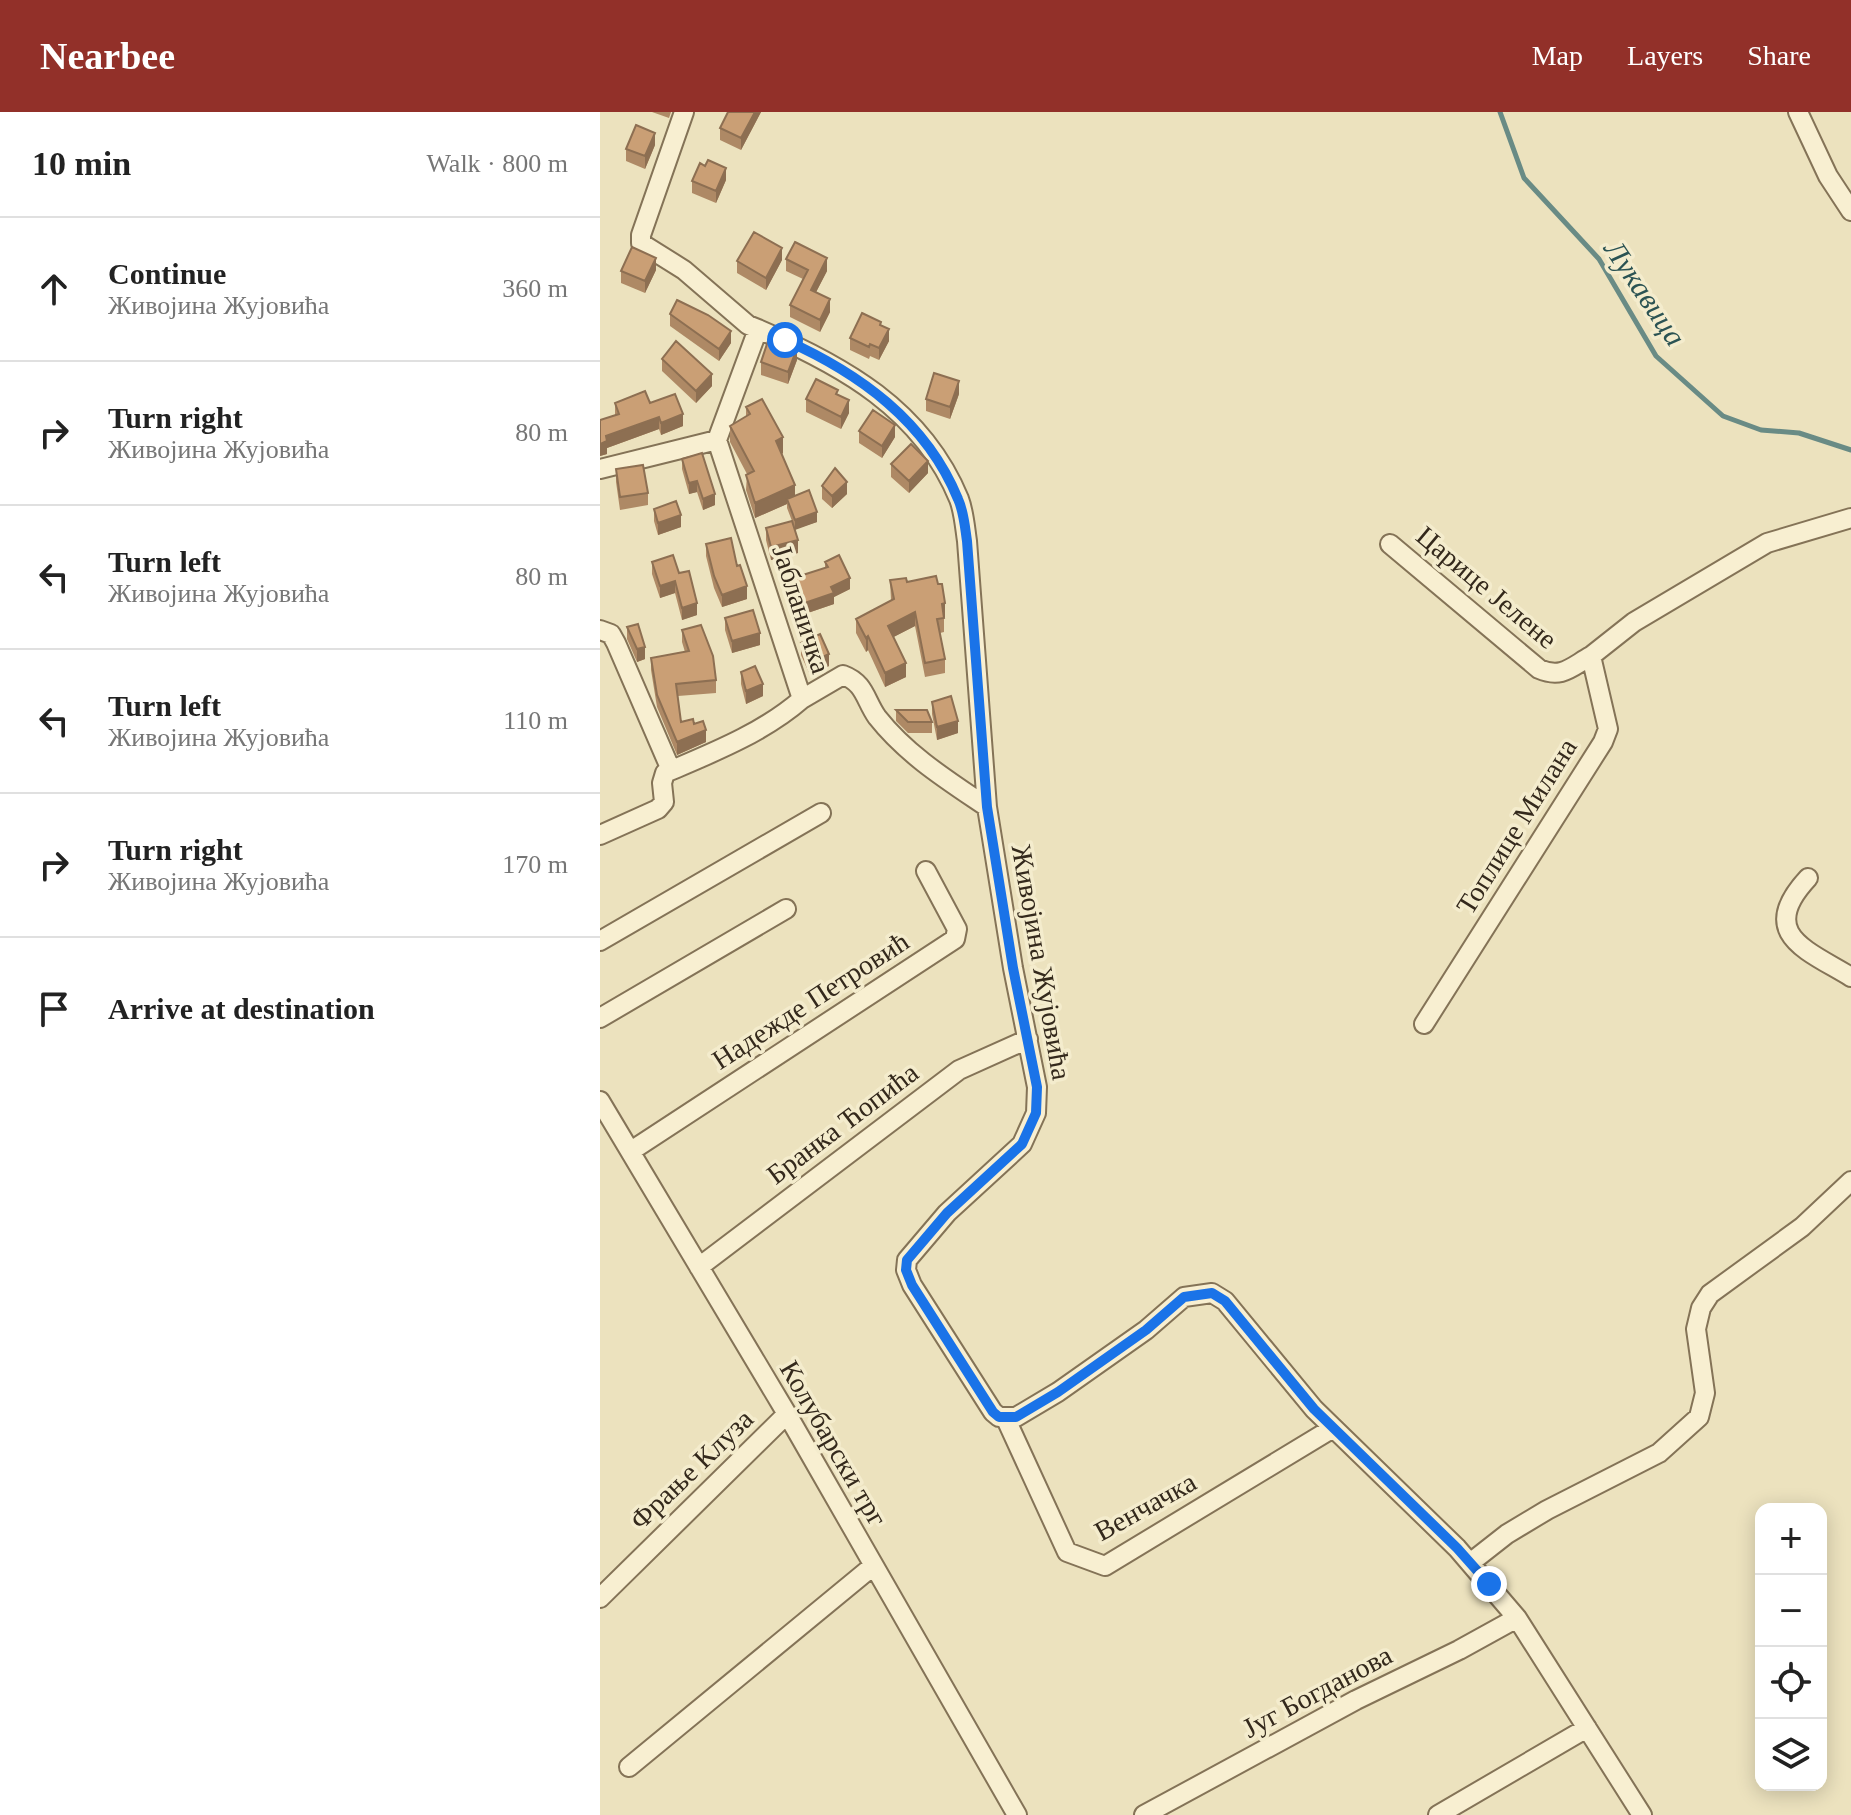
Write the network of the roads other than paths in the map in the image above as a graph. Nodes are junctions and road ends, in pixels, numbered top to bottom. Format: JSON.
{"nodes":[{"id":1,"x":684,"y":112,"type":"edge"},
{"id":2,"x":1798,"y":112,"type":"edge"},
{"id":3,"x":1851,"y":211,"type":"edge"},
{"id":4,"x":758,"y":329,"type":"junction"},
{"id":5,"x":717,"y":440,"type":"junction"},
{"id":6,"x":600,"y":469,"type":"edge"},
{"id":7,"x":1851,"y":518,"type":"edge"},
{"id":8,"x":1390,"y":544,"type":"dead end"},
{"id":9,"x":600,"y":630,"type":"edge"},
{"id":10,"x":1591,"y":656,"type":"junction"},
{"id":11,"x":802,"y":699,"type":"junction"},
{"id":12,"x":671,"y":770,"type":"junction"},
{"id":13,"x":987,"y":807,"type":"junction"},
{"id":14,"x":821,"y":813,"type":"dead end"},
{"id":15,"x":600,"y":835,"type":"edge"},
{"id":16,"x":926,"y":871,"type":"dead end"},
{"id":17,"x":1808,"y":878,"type":"dead end"},
{"id":18,"x":786,"y":909,"type":"dead end"},
{"id":19,"x":600,"y":941,"type":"edge"},
{"id":20,"x":1851,"y":977,"type":"edge"},
{"id":21,"x":600,"y":1018,"type":"edge"},
{"id":22,"x":1424,"y":1024,"type":"dead end"},
{"id":23,"x":1028,"y":1039,"type":"junction"},
{"id":24,"x":600,"y":1101,"type":"edge"},
{"id":25,"x":631,"y":1151,"type":"junction"},
{"id":26,"x":1851,"y":1181,"type":"edge"},
{"id":27,"x":699,"y":1267,"type":"junction"},
{"id":28,"x":787,"y":1414,"type":"junction"},
{"id":29,"x":1005,"y":1417,"type":"junction"},
{"id":30,"x":1333,"y":1428,"type":"junction"},
{"id":31,"x":1470,"y":1563,"type":"junction"},
{"id":32,"x":873,"y":1566,"type":"junction"},
{"id":33,"x":600,"y":1598,"type":"edge"},
{"id":34,"x":1517,"y":1618,"type":"junction"},
{"id":35,"x":1587,"y":1728,"type":"junction"},
{"id":36,"x":629,"y":1767,"type":"dead end"},
{"id":37,"x":1017,"y":1815,"type":"edge"},
{"id":38,"x":1144,"y":1815,"type":"edge"},
{"id":39,"x":1438,"y":1815,"type":"edge"},
{"id":40,"x":1642,"y":1815,"type":"edge"}],
"edges":[{"from":1,"to":4,"type":"street","name":"Живојина Жујовића"},
{"from":2,"to":3,"type":"street"},
{"from":4,"to":5,"type":"street"},
{"from":4,"to":13,"type":"street","name":"Живојина Жујовића"},
{"from":5,"to":6,"type":"street"},
{"from":5,"to":11,"type":"street","name":"Јабланичка"},
{"from":7,"to":10,"type":"street"},
{"from":8,"to":10,"type":"street","name":"Царице Јелене"},
{"from":9,"to":12,"type":"street"},
{"from":10,"to":22,"type":"street","name":"Топлице Милана"},
{"from":11,"to":12,"type":"street"},
{"from":11,"to":13,"type":"street","name":"Јабланичка"},
{"from":12,"to":15,"type":"street"},
{"from":13,"to":23,"type":"street","name":"Живојина Жујовића"},
{"from":14,"to":19,"type":"street"},
{"from":16,"to":25,"type":"street","name":"Надежде Петровић"},
{"from":17,"to":20,"type":"street"},
{"from":18,"to":21,"type":"street"},
{"from":23,"to":27,"type":"street","name":"Бранка Ћопића"},
{"from":23,"to":29,"type":"street","name":"Живојина Жујовића"},
{"from":24,"to":25,"type":"street","name":"Колубарски трг"},
{"from":25,"to":27,"type":"street","name":"Колубарски трг"},
{"from":26,"to":31,"type":"street"},
{"from":27,"to":28,"type":"street","name":"Колубарски трг"},
{"from":28,"to":32,"type":"street","name":"Колубарски трг"},
{"from":28,"to":33,"type":"street","name":"Фрање Клуза"},
{"from":29,"to":30,"type":"street"},
{"from":29,"to":30,"type":"street","name":"Венчачка"},
{"from":30,"to":31,"type":"street"},
{"from":31,"to":34,"type":"street"},
{"from":32,"to":36,"type":"street"},
{"from":32,"to":37,"type":"street","name":"Колубарски трг"},
{"from":34,"to":35,"type":"street"},
{"from":34,"to":38,"type":"street","name":"Југ Богданова"},
{"from":35,"to":39,"type":"street"},
{"from":35,"to":40,"type":"street"}]}
